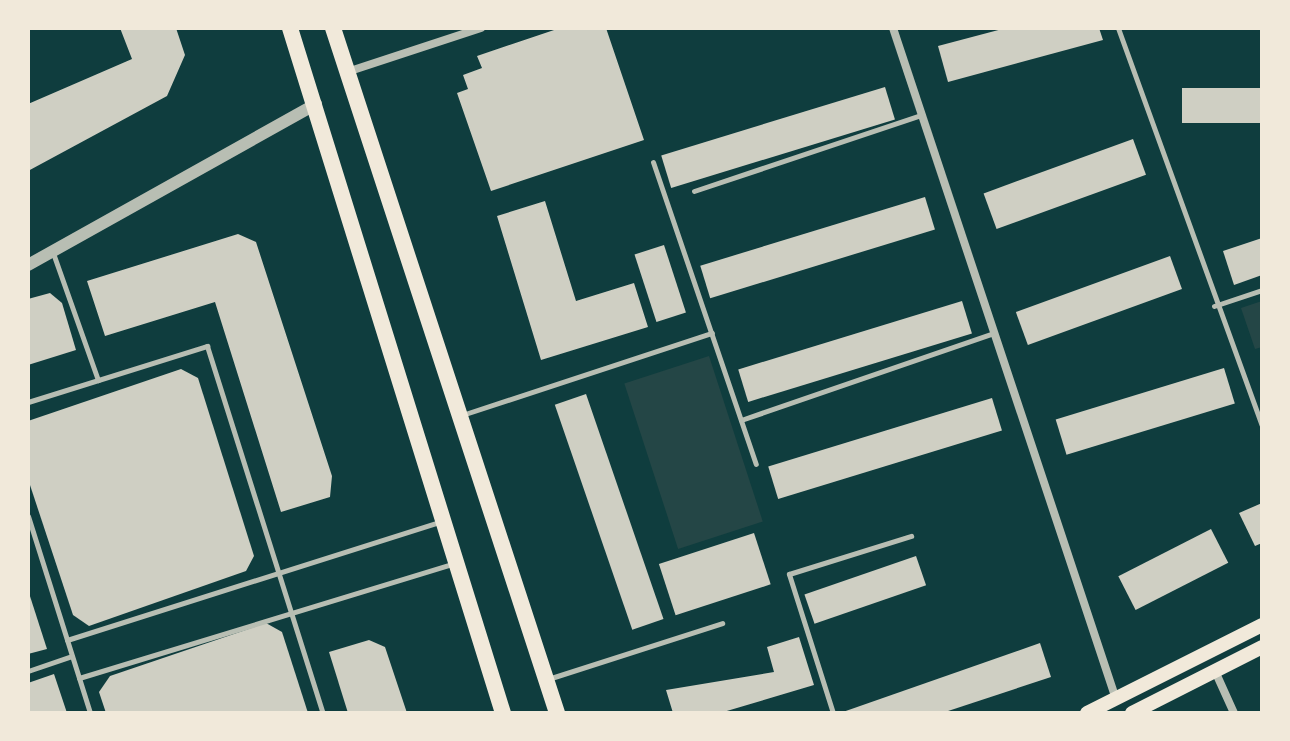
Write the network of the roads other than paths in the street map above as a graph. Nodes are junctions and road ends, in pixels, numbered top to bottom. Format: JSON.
{"nodes":[{"id":1,"x":290,"y":28,"type":"edge"},
{"id":2,"x":333,"y":28,"type":"edge"},
{"id":3,"x":481,"y":28,"type":"edge"},
{"id":4,"x":893,"y":28,"type":"edge"},
{"id":5,"x":1118,"y":28,"type":"edge"},
{"id":6,"x":347,"y":72,"type":"junction"},
{"id":7,"x":316,"y":104,"type":"junction"},
{"id":8,"x":922,"y":115,"type":"junction"},
{"id":9,"x":653,"y":162,"type":"dead end"},
{"id":10,"x":694,"y":191,"type":"dead end"},
{"id":11,"x":53,"y":253,"type":"junction"},
{"id":12,"x":28,"y":265,"type":"edge"},
{"id":13,"x":1262,"y":290,"type":"edge"},
{"id":14,"x":1213,"y":306,"type":"junction"},
{"id":15,"x":994,"y":332,"type":"junction"},
{"id":16,"x":712,"y":333,"type":"junction"},
{"id":17,"x":98,"y":380,"type":"junction"},
{"id":18,"x":28,"y":402,"type":"edge"},
{"id":19,"x":460,"y":416,"type":"junction"},
{"id":20,"x":741,"y":420,"type":"junction"},
{"id":21,"x":1262,"y":425,"type":"edge"},
{"id":22,"x":756,"y":464,"type":"dead end"},
{"id":23,"x":28,"y":516,"type":"edge"},
{"id":24,"x":443,"y":521,"type":"junction"},
{"id":25,"x":911,"y":536,"type":"dead end"},
{"id":26,"x":456,"y":563,"type":"junction"},
{"id":27,"x":279,"y":573,"type":"junction"},
{"id":28,"x":292,"y":613,"type":"junction"},
{"id":29,"x":722,"y":623,"type":"dead end"},
{"id":30,"x":1262,"y":625,"type":"edge"},
{"id":31,"x":67,"y":640,"type":"junction"},
{"id":32,"x":1262,"y":647,"type":"edge"},
{"id":33,"x":72,"y":656,"type":"junction"},
{"id":34,"x":28,"y":671,"type":"edge"},
{"id":35,"x":1215,"y":671,"type":"junction"},
{"id":36,"x":79,"y":678,"type":"junction"},
{"id":37,"x":546,"y":679,"type":"junction"},
{"id":38,"x":1116,"y":699,"type":"junction"},
{"id":39,"x":90,"y":713,"type":"edge"},
{"id":40,"x":323,"y":713,"type":"edge"},
{"id":41,"x":503,"y":713,"type":"edge"},
{"id":42,"x":557,"y":713,"type":"edge"},
{"id":43,"x":833,"y":713,"type":"edge"},
{"id":44,"x":1087,"y":713,"type":"edge"},
{"id":45,"x":1132,"y":713,"type":"edge"},
{"id":46,"x":1234,"y":713,"type":"edge"}],
"edges":[{"from":1,"to":7,"type":"main road"},
{"from":2,"to":6,"type":"main road"},
{"from":3,"to":6,"type":"street"},
{"from":4,"to":8,"type":"street"},
{"from":5,"to":14,"type":"lane"},
{"from":6,"to":19,"type":"main road"},
{"from":7,"to":11,"type":"street"},
{"from":7,"to":24,"type":"main road"},
{"from":8,"to":10,"type":"lane"},
{"from":8,"to":15,"type":"street"},
{"from":9,"to":16,"type":"lane"},
{"from":11,"to":12,"type":"street"},
{"from":11,"to":17,"type":"lane"},
{"from":13,"to":14,"type":"lane"},
{"from":14,"to":21,"type":"lane"},
{"from":15,"to":20,"type":"lane"},
{"from":15,"to":38,"type":"street"},
{"from":16,"to":19,"type":"lane"},
{"from":16,"to":20,"type":"lane"},
{"from":17,"to":18,"type":"lane"},
{"from":17,"to":27,"type":"lane"},
{"from":19,"to":37,"type":"main road"},
{"from":20,"to":22,"type":"lane"},
{"from":23,"to":31,"type":"lane"},
{"from":24,"to":26,"type":"main road"},
{"from":24,"to":27,"type":"lane"},
{"from":25,"to":43,"type":"lane"},
{"from":26,"to":28,"type":"lane"},
{"from":26,"to":41,"type":"main road"},
{"from":27,"to":28,"type":"lane"},
{"from":27,"to":31,"type":"lane"},
{"from":28,"to":36,"type":"lane"},
{"from":28,"to":40,"type":"lane"},
{"from":29,"to":37,"type":"lane"},
{"from":30,"to":38,"type":"main road"},
{"from":31,"to":33,"type":"lane"},
{"from":32,"to":35,"type":"main road"},
{"from":33,"to":34,"type":"lane"},
{"from":33,"to":36,"type":"lane"},
{"from":35,"to":45,"type":"main road"},
{"from":35,"to":46,"type":"street"},
{"from":36,"to":39,"type":"lane"},
{"from":37,"to":42,"type":"main road"},
{"from":38,"to":44,"type":"main road"}]}
